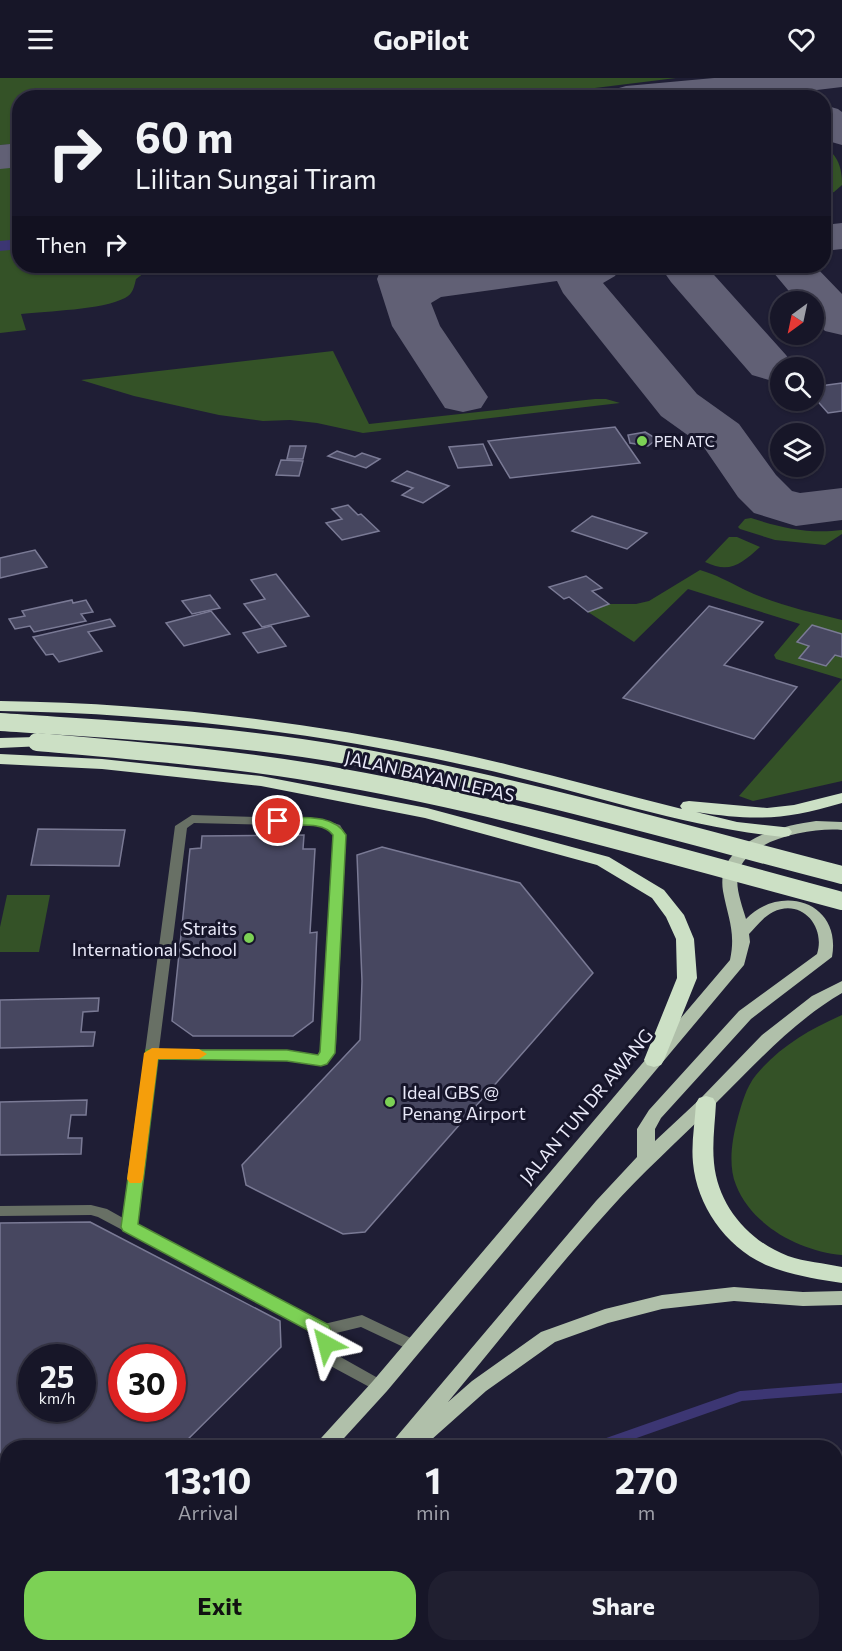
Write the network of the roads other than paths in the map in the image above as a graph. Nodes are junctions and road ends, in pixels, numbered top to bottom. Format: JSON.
{"nodes":[{"id":1,"x":0,"y":705,"type":"edge"},
{"id":2,"x":0,"y":722,"type":"edge"},
{"id":3,"x":0,"y":742,"type":"edge"},
{"id":4,"x":0,"y":759,"type":"edge"},
{"id":5,"x":604,"y":794,"type":"junction"},
{"id":6,"x":842,"y":798,"type":"edge"},
{"id":7,"x":842,"y":826,"type":"edge"},
{"id":8,"x":783,"y":832,"type":"junction"},
{"id":9,"x":842,"y":875,"type":"edge"},
{"id":10,"x":842,"y":901,"type":"edge"},
{"id":11,"x":743,"y":931,"type":"junction"},
{"id":12,"x":842,"y":986,"type":"edge"},
{"id":13,"x":152,"y":1053,"type":"junction"},
{"id":14,"x":654,"y":1060,"type":"junction"},
{"id":15,"x":706,"y":1103,"type":"junction"},
{"id":16,"x":646,"y":1159,"type":"junction"},
{"id":17,"x":0,"y":1211,"type":"edge"},
{"id":18,"x":129,"y":1227,"type":"junction"},
{"id":19,"x":842,"y":1275,"type":"edge"},
{"id":20,"x":842,"y":1298,"type":"edge"},
{"id":21,"x":323,"y":1330,"type":"junction"},
{"id":22,"x":414,"y":1346,"type":"junction"},
{"id":23,"x":380,"y":1386,"type":"junction"},
{"id":24,"x":329,"y":1440,"type":"edge"},
{"id":25,"x":404,"y":1440,"type":"edge"},
{"id":26,"x":417,"y":1440,"type":"edge"}],
"edges":[{"from":1,"to":5,"type":"highway"},
{"from":2,"to":9,"type":"highway","name":"JALAN BAYAN LEPAS","bridge":true},
{"from":3,"to":10,"type":"highway","name":"JALAN BAYAN LEPAS","bridge":true},
{"from":4,"to":14,"type":"highway"},
{"from":5,"to":6,"type":"highway"},
{"from":5,"to":8,"type":"highway"},
{"from":7,"to":8,"type":"main road","name":"JALAN TUN DR AWANG"},
{"from":8,"to":11,"type":"main road","name":"JALAN TUN DR AWANG"},
{"from":11,"to":14,"type":"main road","name":"JALAN TUN DR AWANG"},
{"from":11,"to":16,"type":"main road"},
{"from":12,"to":15,"type":"main road"},
{"from":13,"to":13,"type":"street"},
{"from":13,"to":18,"type":"street"},
{"from":14,"to":22,"type":"main road","name":"JALAN TUN DR AWANG"},
{"from":15,"to":16,"type":"main road"},
{"from":15,"to":19,"type":"highway"},
{"from":16,"to":25,"type":"main road"},
{"from":17,"to":18,"type":"street"},
{"from":18,"to":21,"type":"street"},
{"from":20,"to":26,"type":"main road"},
{"from":21,"to":22,"type":"street"},
{"from":21,"to":23,"type":"street"},
{"from":22,"to":23,"type":"main road","name":"JALAN TUN DR AWANG"},
{"from":23,"to":24,"type":"main road","name":"JALAN TUN DR AWANG"}]}
